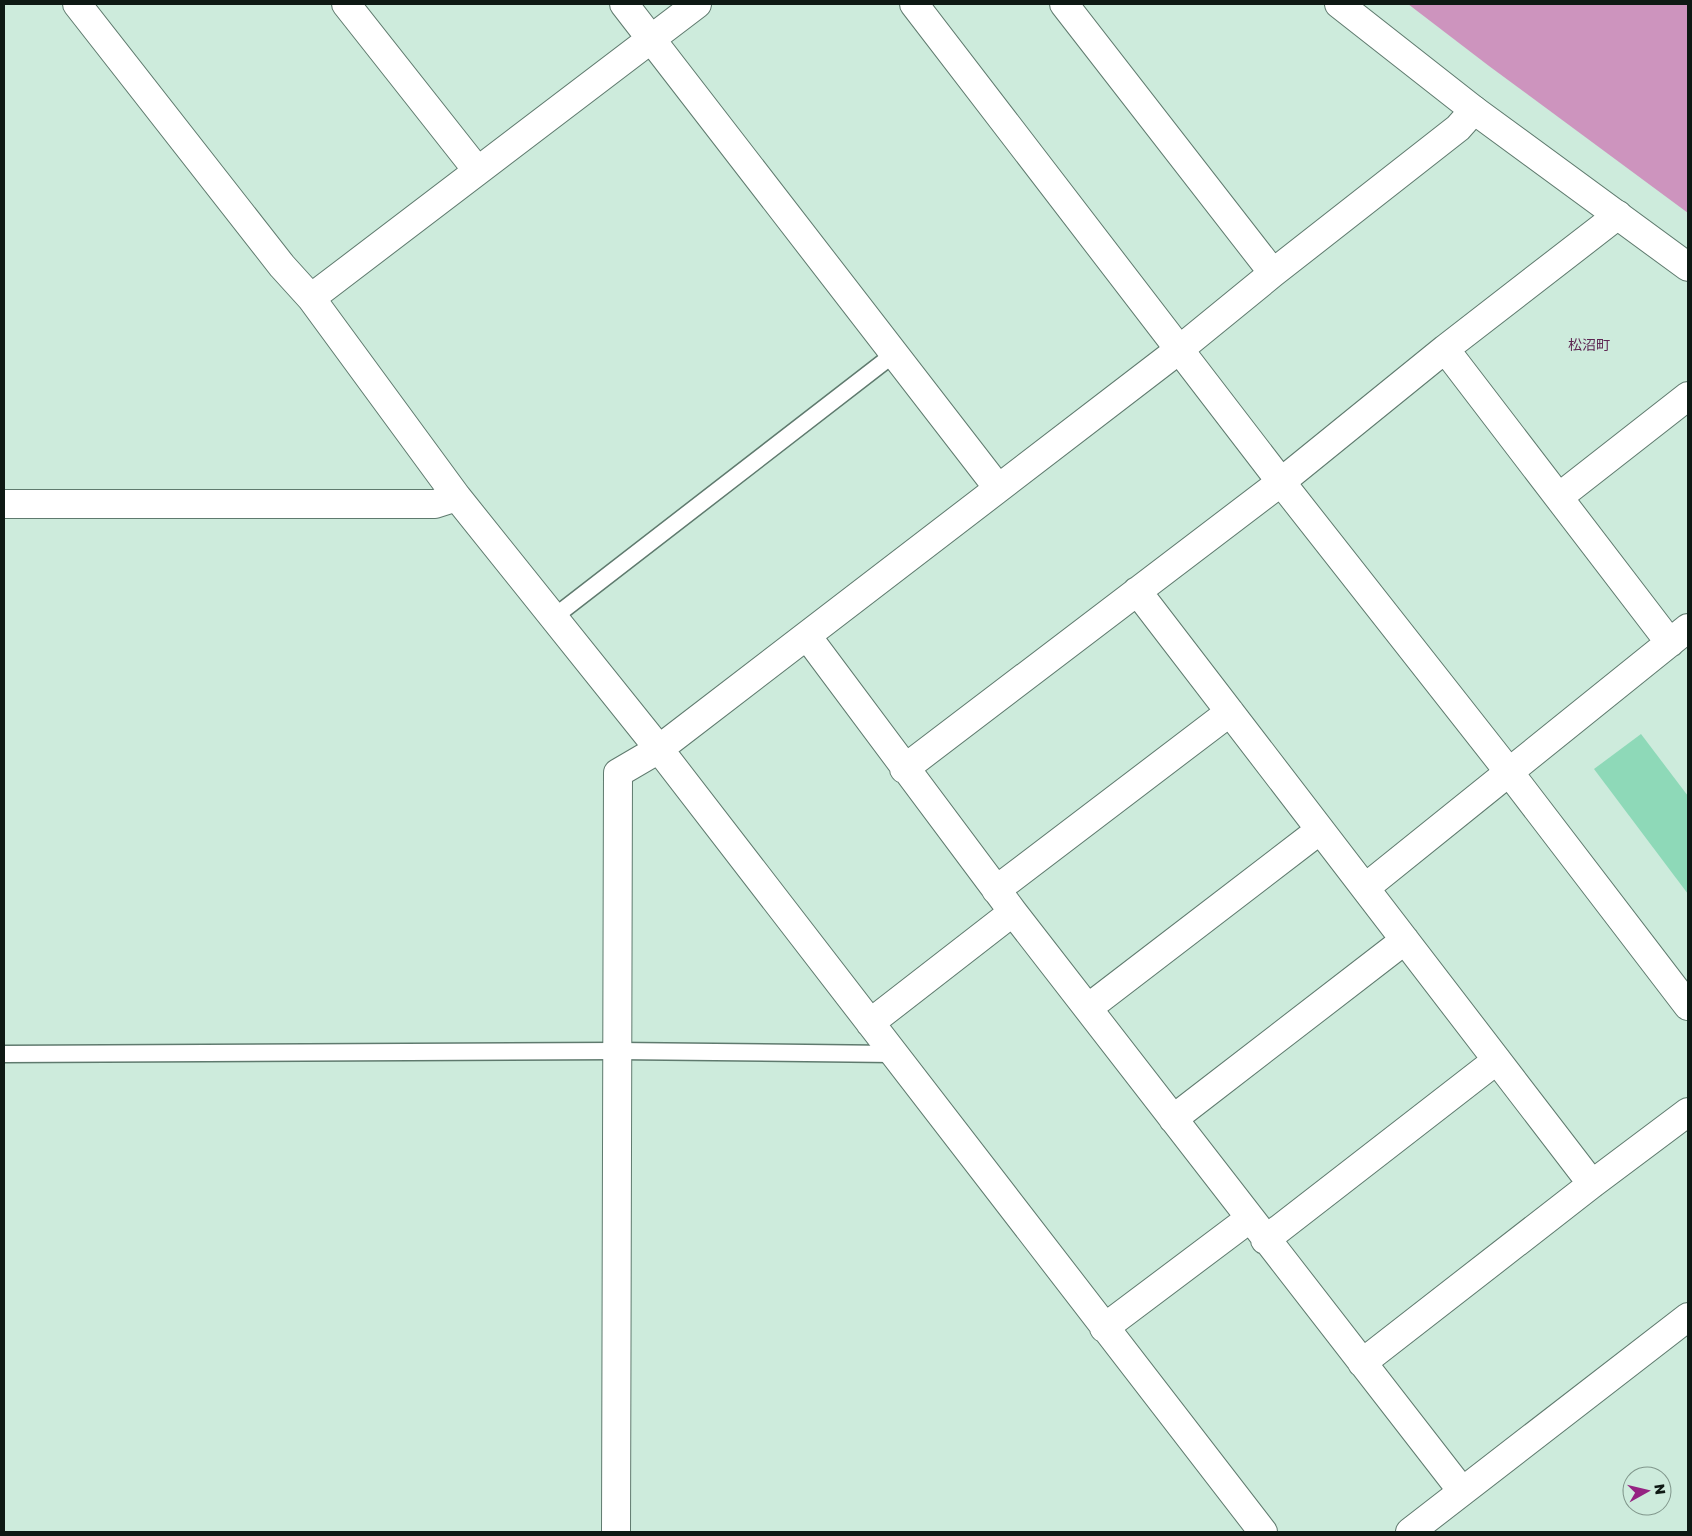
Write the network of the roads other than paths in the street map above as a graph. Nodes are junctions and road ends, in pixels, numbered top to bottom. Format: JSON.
{"nodes":[{"id":1,"x":77,"y":4,"type":"edge"},
{"id":2,"x":346,"y":4,"type":"edge"},
{"id":3,"x":624,"y":4,"type":"edge"},
{"id":4,"x":697,"y":4,"type":"edge"},
{"id":5,"x":914,"y":4,"type":"edge"},
{"id":6,"x":1064,"y":4,"type":"edge"},
{"id":7,"x":1339,"y":4,"type":"edge"},
{"id":8,"x":652,"y":39,"type":"junction"},
{"id":9,"x":1474,"y":110,"type":"junction"},
{"id":10,"x":476,"y":170,"type":"junction"},
{"id":11,"x":1618,"y":215,"type":"junction"},
{"id":12,"x":1688,"y":267,"type":"edge"},
{"id":13,"x":1273,"y":273,"type":"junction"},
{"id":14,"x":311,"y":298,"type":"junction"},
{"id":15,"x":1180,"y":349,"type":"junction"},
{"id":16,"x":1445,"y":349,"type":"junction"},
{"id":17,"x":894,"y":354,"type":"junction"},
{"id":18,"x":1688,"y":396,"type":"edge"},
{"id":19,"x":1281,"y":482,"type":"junction"},
{"id":20,"x":998,"y":488,"type":"junction"},
{"id":21,"x":457,"y":497,"type":"junction"},
{"id":22,"x":1559,"y":497,"type":"junction"},
{"id":23,"x":4,"y":504,"type":"edge"},
{"id":24,"x":1137,"y":591,"type":"junction"},
{"id":25,"x":554,"y":617,"type":"junction"},
{"id":26,"x":806,"y":636,"type":"junction"},
{"id":27,"x":1679,"y":636,"type":"edge"},
{"id":28,"x":1230,"y":712,"type":"junction"},
{"id":29,"x":659,"y":749,"type":"junction"},
{"id":30,"x":904,"y":769,"type":"junction"},
{"id":31,"x":1509,"y":772,"type":"junction"},
{"id":32,"x":1320,"y":830,"type":"junction"},
{"id":33,"x":1365,"y":888,"type":"junction"},
{"id":34,"x":996,"y":890,"type":"junction"},
{"id":35,"x":1013,"y":912,"type":"junction"},
{"id":36,"x":1405,"y":940,"type":"junction"},
{"id":37,"x":1688,"y":1006,"type":"edge"},
{"id":38,"x":1088,"y":1008,"type":"junction"},
{"id":39,"x":870,"y":1023,"type":"junction"},
{"id":40,"x":617,"y":1052,"type":"junction"},
{"id":41,"x":4,"y":1054,"type":"edge"},
{"id":42,"x":894,"y":1054,"type":"junction"},
{"id":43,"x":1497,"y":1060,"type":"junction"},
{"id":44,"x":1688,"y":1112,"type":"edge"},
{"id":45,"x":1173,"y":1119,"type":"junction"},
{"id":46,"x":1592,"y":1184,"type":"junction"},
{"id":47,"x":1257,"y":1229,"type":"junction"},
{"id":48,"x":1688,"y":1318,"type":"edge"},
{"id":49,"x":1104,"y":1328,"type":"junction"},
{"id":50,"x":1362,"y":1363,"type":"junction"},
{"id":51,"x":1462,"y":1492,"type":"junction"},
{"id":52,"x":616,"y":1532,"type":"edge"},
{"id":53,"x":1263,"y":1532,"type":"edge"},
{"id":54,"x":1410,"y":1532,"type":"edge"}],
"edges":[{"from":1,"to":14,"type":"street"},
{"from":2,"to":10,"type":"street"},
{"from":3,"to":8,"type":"street"},
{"from":4,"to":8,"type":"street"},
{"from":5,"to":15,"type":"street"},
{"from":6,"to":13,"type":"street"},
{"from":7,"to":9,"type":"street"},
{"from":8,"to":10,"type":"street"},
{"from":8,"to":17,"type":"street"},
{"from":9,"to":11,"type":"street"},
{"from":9,"to":13,"type":"street"},
{"from":10,"to":14,"type":"street"},
{"from":11,"to":12,"type":"street"},
{"from":11,"to":16,"type":"street"},
{"from":13,"to":15,"type":"street"},
{"from":14,"to":21,"type":"street"},
{"from":15,"to":19,"type":"street"},
{"from":15,"to":20,"type":"street"},
{"from":16,"to":19,"type":"street"},
{"from":16,"to":22,"type":"street"},
{"from":17,"to":20,"type":"street"},
{"from":17,"to":25,"type":"lane"},
{"from":18,"to":22,"type":"street"},
{"from":19,"to":24,"type":"street"},
{"from":19,"to":31,"type":"street"},
{"from":20,"to":26,"type":"street"},
{"from":21,"to":23,"type":"street"},
{"from":21,"to":25,"type":"street"},
{"from":22,"to":27,"type":"street"},
{"from":24,"to":28,"type":"street"},
{"from":24,"to":30,"type":"street"},
{"from":25,"to":29,"type":"street"},
{"from":26,"to":29,"type":"street"},
{"from":26,"to":30,"type":"street"},
{"from":27,"to":31,"type":"street"},
{"from":28,"to":32,"type":"street"},
{"from":28,"to":34,"type":"street"},
{"from":29,"to":39,"type":"street"},
{"from":29,"to":40,"type":"street"},
{"from":30,"to":34,"type":"street"},
{"from":31,"to":33,"type":"street"},
{"from":31,"to":37,"type":"street"},
{"from":32,"to":33,"type":"street"},
{"from":32,"to":38,"type":"street"},
{"from":33,"to":36,"type":"street"},
{"from":34,"to":35,"type":"street"},
{"from":35,"to":38,"type":"street"},
{"from":35,"to":39,"type":"street"},
{"from":36,"to":43,"type":"street"},
{"from":36,"to":45,"type":"street"},
{"from":38,"to":45,"type":"street"},
{"from":39,"to":42,"type":"street"},
{"from":40,"to":41,"type":"lane"},
{"from":40,"to":42,"type":"lane"},
{"from":40,"to":52,"type":"street"},
{"from":42,"to":49,"type":"street"},
{"from":43,"to":46,"type":"street"},
{"from":43,"to":47,"type":"street"},
{"from":44,"to":46,"type":"street"},
{"from":45,"to":47,"type":"street"},
{"from":46,"to":50,"type":"street"},
{"from":47,"to":49,"type":"street"},
{"from":47,"to":50,"type":"street"},
{"from":48,"to":51,"type":"street"},
{"from":49,"to":53,"type":"street"},
{"from":50,"to":51,"type":"street"},
{"from":51,"to":54,"type":"street"}]}
